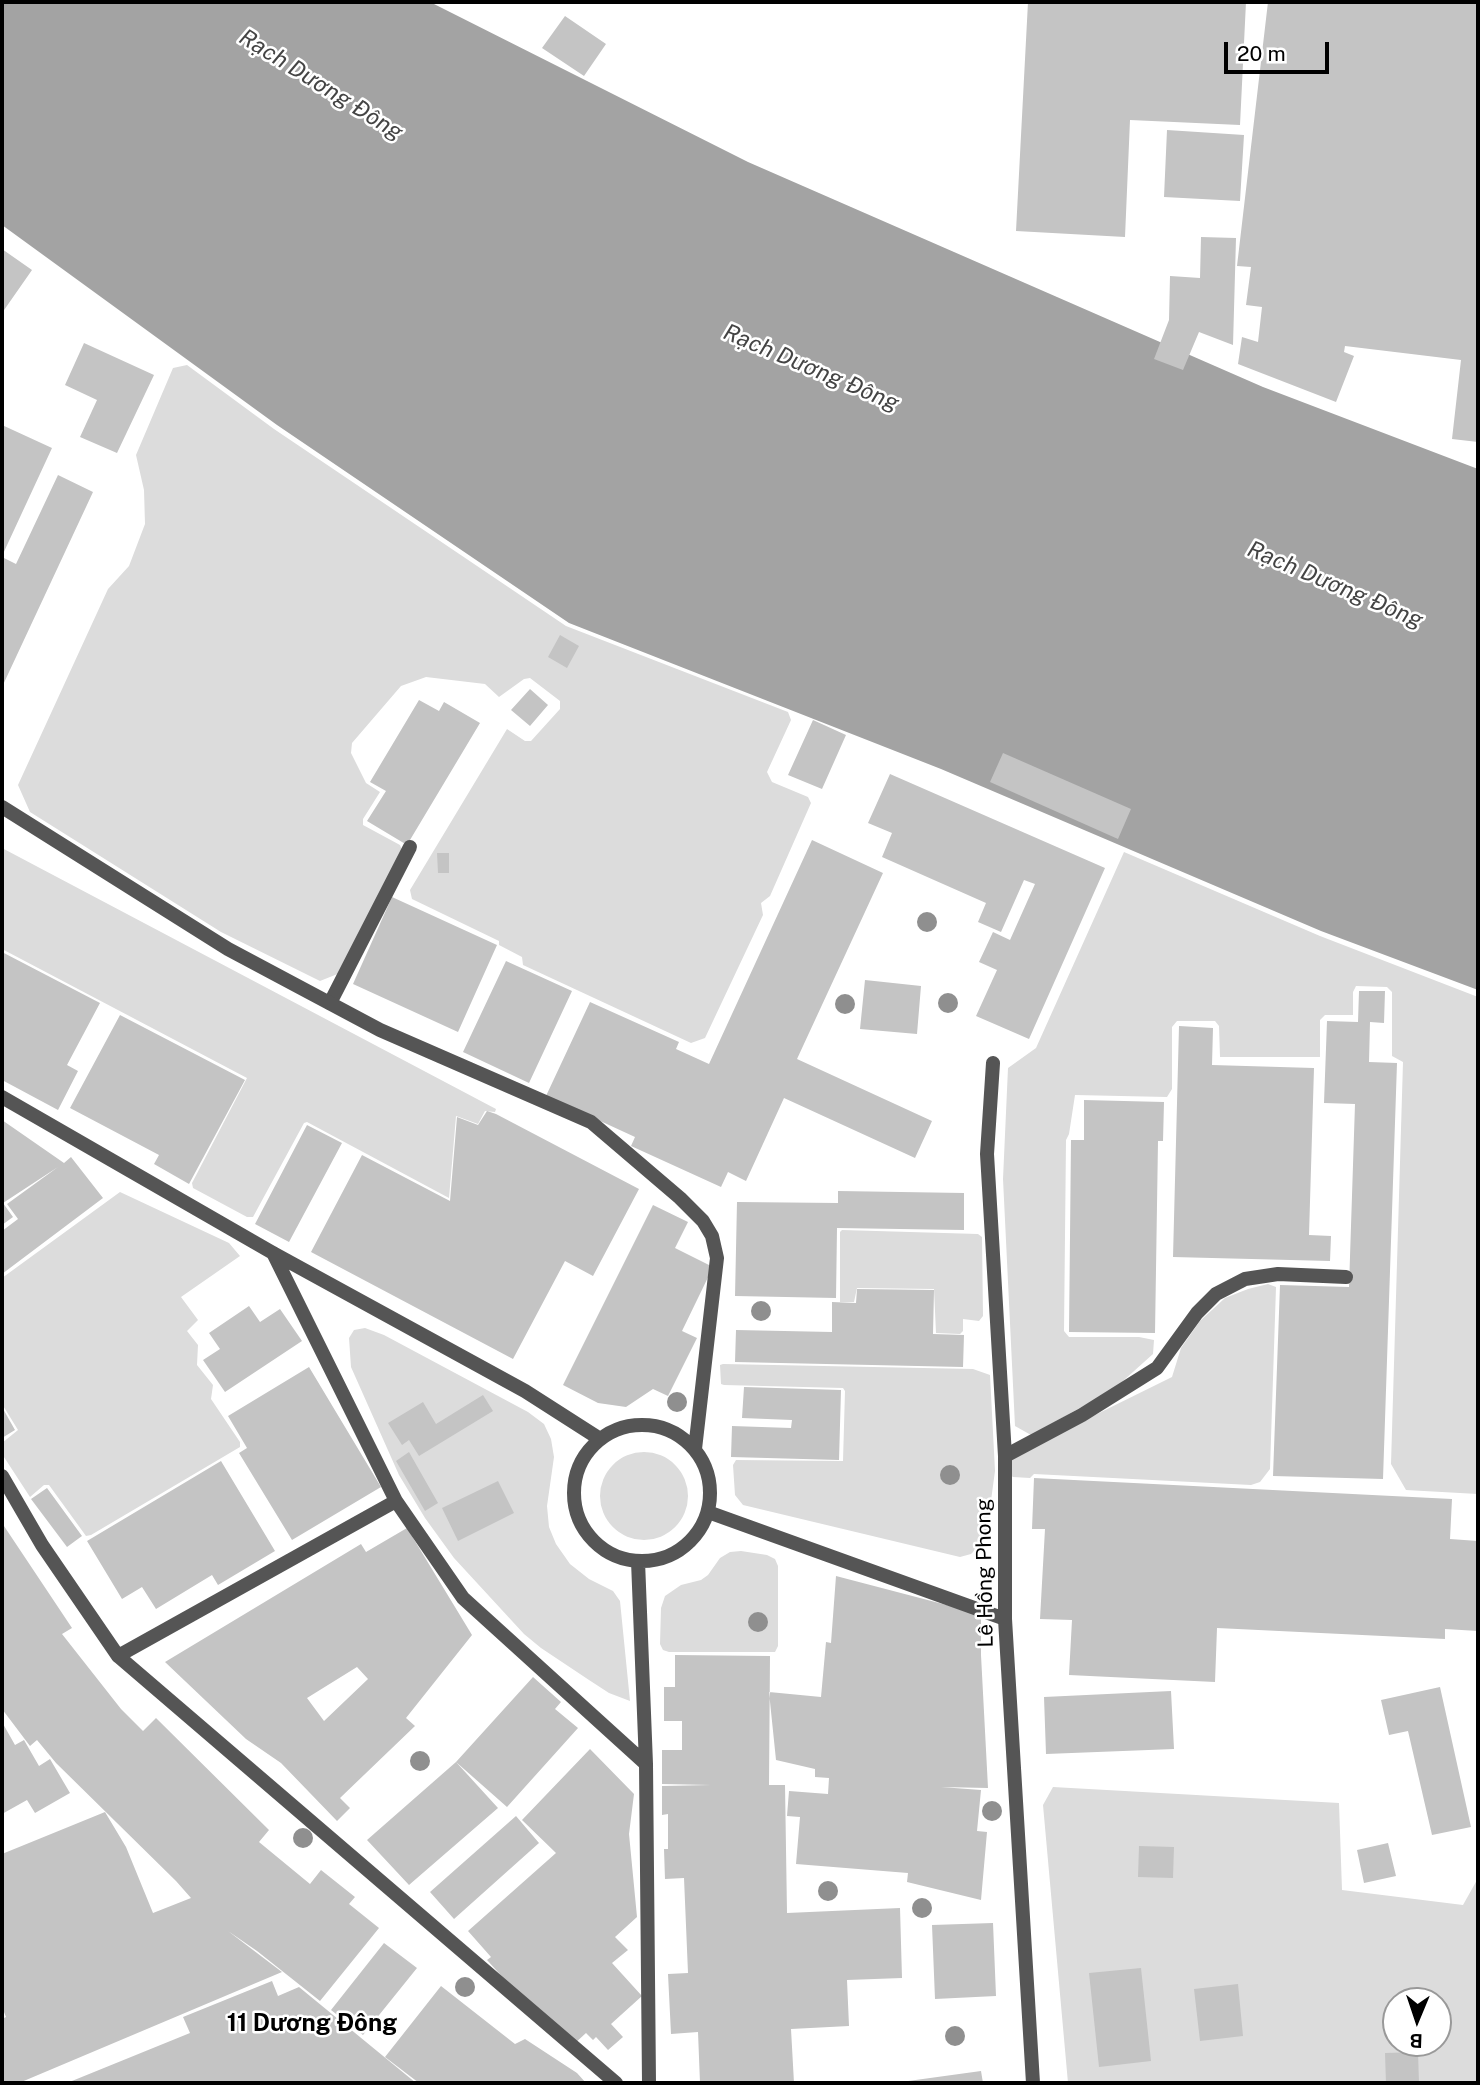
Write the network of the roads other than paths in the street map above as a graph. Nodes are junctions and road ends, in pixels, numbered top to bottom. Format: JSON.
{"nodes":[{"id":1,"x":2,"y":807,"type":"edge"},
{"id":2,"x":410,"y":846,"type":"dead end"},
{"id":3,"x":330,"y":1003,"type":"junction"},
{"id":4,"x":993,"y":1063,"type":"dead end"},
{"id":5,"x":2,"y":1097,"type":"edge"},
{"id":6,"x":273,"y":1253,"type":"junction"},
{"id":7,"x":1346,"y":1277,"type":"dead end"},
{"id":8,"x":600,"y":1439,"type":"junction"},
{"id":9,"x":695,"y":1449,"type":"junction"},
{"id":10,"x":1005,"y":1456,"type":"junction"},
{"id":11,"x":2,"y":1476,"type":"edge"},
{"id":12,"x":396,"y":1501,"type":"junction"},
{"id":13,"x":708,"y":1512,"type":"junction"},
{"id":14,"x":638,"y":1561,"type":"junction"},
{"id":15,"x":1005,"y":1619,"type":"junction"},
{"id":16,"x":118,"y":1656,"type":"junction"},
{"id":17,"x":646,"y":1764,"type":"junction"},
{"id":18,"x":616,"y":2083,"type":"edge"},
{"id":19,"x":649,"y":2083,"type":"edge"},
{"id":20,"x":1033,"y":2083,"type":"edge"}],
"edges":[{"from":1,"to":3,"type":"street"},
{"from":2,"to":3,"type":"street"},
{"from":3,"to":9,"type":"street"},
{"from":4,"to":10,"type":"street","name":"Lê Hồng Phong"},
{"from":5,"to":6,"type":"street"},
{"from":6,"to":8,"type":"street"},
{"from":6,"to":12,"type":"street"},
{"from":7,"to":10,"type":"street"},
{"from":8,"to":9,"type":"street"},
{"from":8,"to":14,"type":"street"},
{"from":9,"to":13,"type":"street"},
{"from":10,"to":15,"type":"street","name":"Lê Hồng Phong"},
{"from":11,"to":16,"type":"street"},
{"from":12,"to":16,"type":"street"},
{"from":12,"to":17,"type":"street"},
{"from":13,"to":14,"type":"street"},
{"from":13,"to":15,"type":"street"},
{"from":14,"to":17,"type":"street"},
{"from":15,"to":20,"type":"street","name":"Lê Hồng Phong"},
{"from":16,"to":18,"type":"street"},
{"from":17,"to":19,"type":"street"}]}
